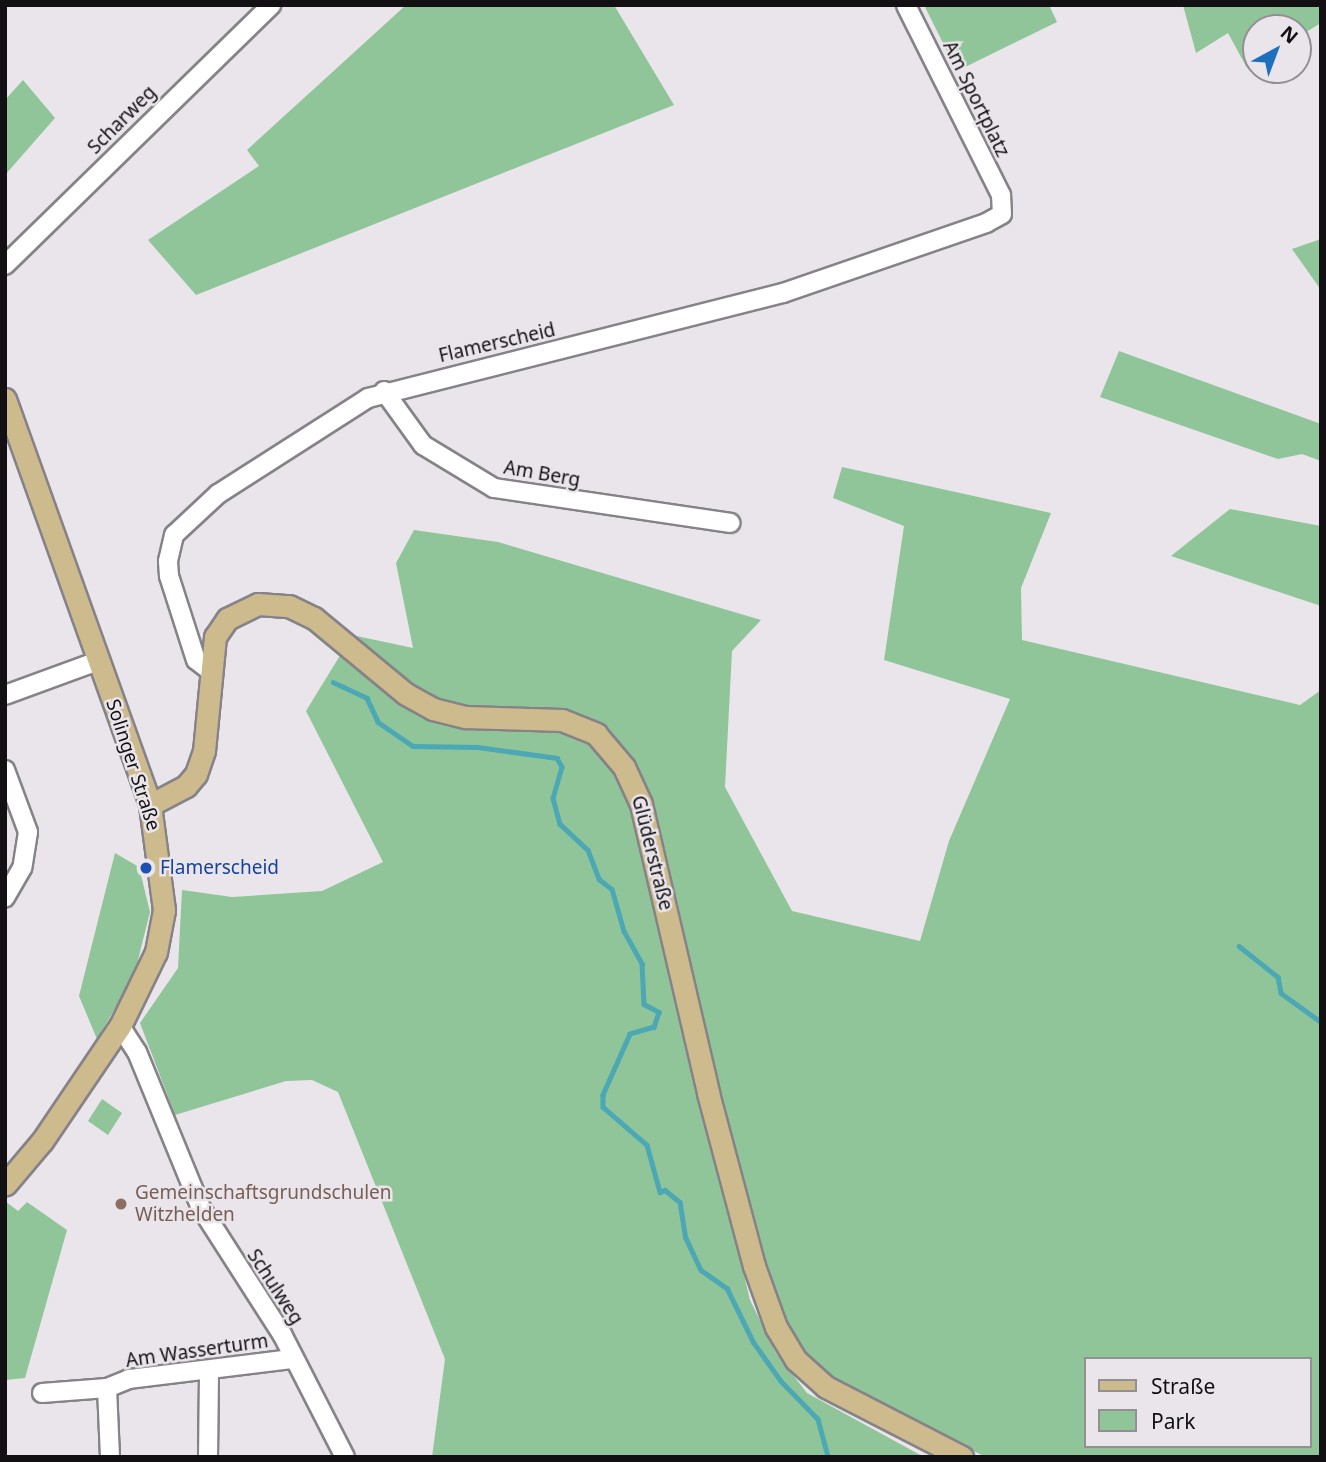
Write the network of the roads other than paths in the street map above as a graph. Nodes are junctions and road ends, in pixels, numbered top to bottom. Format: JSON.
{"nodes":[{"id":1,"x":271,"y":5,"type":"edge"},
{"id":2,"x":906,"y":5,"type":"edge"},
{"id":3,"x":1002,"y":214,"type":"joint"},
{"id":4,"x":5,"y":265,"type":"edge"},
{"id":5,"x":384,"y":391,"type":"junction"},
{"id":6,"x":5,"y":400,"type":"edge"},
{"id":7,"x":730,"y":523,"type":"dead end"},
{"id":8,"x":98,"y":661,"type":"junction"},
{"id":9,"x":209,"y":670,"type":"junction"},
{"id":10,"x":5,"y":695,"type":"edge"},
{"id":11,"x":5,"y":770,"type":"edge"},
{"id":12,"x":150,"y":805,"type":"junction"},
{"id":13,"x":5,"y":898,"type":"edge"},
{"id":14,"x":120,"y":1026,"type":"junction"},
{"id":15,"x":5,"y":1185,"type":"edge"},
{"id":16,"x":293,"y":1359,"type":"junction"},
{"id":17,"x":209,"y":1370,"type":"junction"},
{"id":18,"x":107,"y":1388,"type":"junction"},
{"id":19,"x":42,"y":1392,"type":"dead end"},
{"id":20,"x":110,"y":1457,"type":"edge"},
{"id":21,"x":208,"y":1457,"type":"edge"},
{"id":22,"x":345,"y":1457,"type":"edge"},
{"id":23,"x":962,"y":1457,"type":"edge"}],
"edges":[{"from":1,"to":4,"type":"street","name":"Scharweg"},
{"from":2,"to":3,"type":"street","name":"Am Sportplatz"},
{"from":3,"to":5,"type":"street","name":"Flamerscheid"},
{"from":5,"to":7,"type":"street","name":"Am Berg"},
{"from":5,"to":9,"type":"street","name":"Flamerscheid"},
{"from":6,"to":8,"type":"main road","name":"Solinger Straße"},
{"from":8,"to":10,"type":"street"},
{"from":8,"to":12,"type":"main road","name":"Solinger Straße"},
{"from":9,"to":12,"type":"main road","name":"Glüderstraße"},
{"from":9,"to":23,"type":"main road","name":"Glüderstraße"},
{"from":11,"to":13,"type":"street"},
{"from":12,"to":14,"type":"main road","name":"Solinger Straße"},
{"from":14,"to":15,"type":"main road","name":"Solinger Straße"},
{"from":14,"to":16,"type":"street","name":"Schulweg"},
{"from":16,"to":17,"type":"street","name":"Am Wasserturm"},
{"from":16,"to":22,"type":"street","name":"Schulweg"},
{"from":17,"to":18,"type":"street","name":"Am Wasserturm"},
{"from":17,"to":21,"type":"street"},
{"from":18,"to":19,"type":"street","name":"Am Wasserturm"},
{"from":18,"to":20,"type":"street","name":"Am Wasserturm"}]}
